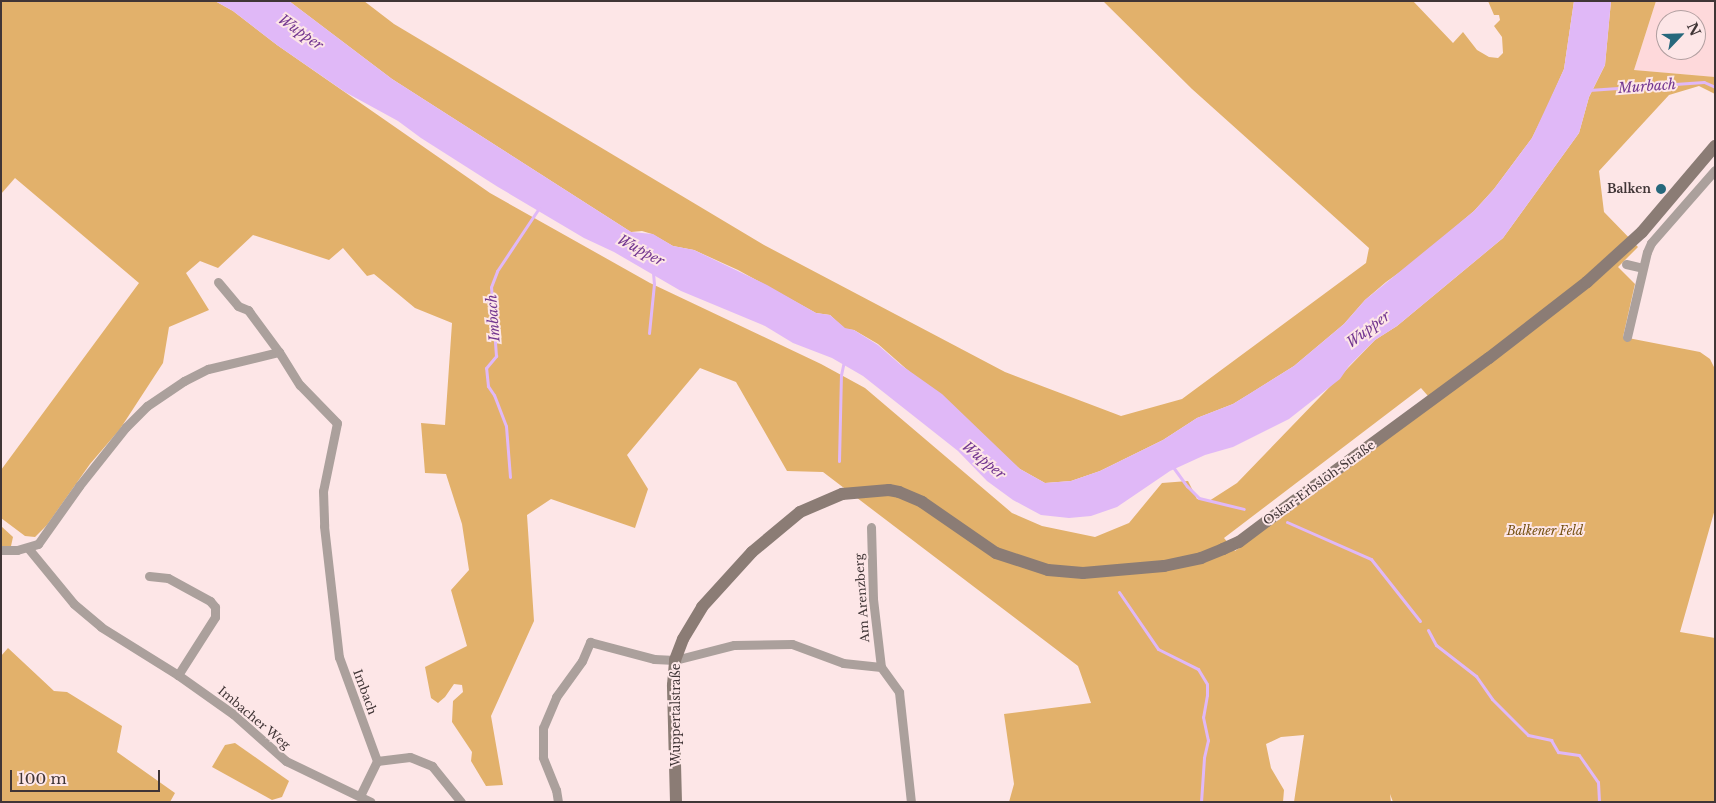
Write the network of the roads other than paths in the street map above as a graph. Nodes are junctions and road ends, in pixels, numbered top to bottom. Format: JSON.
{"nodes":[{"id":1,"x":1715,"y":146,"type":"edge"},
{"id":2,"x":1715,"y":170,"type":"edge"},
{"id":3,"x":1626,"y":264,"type":"dead end"},
{"id":4,"x":1644,"y":268,"type":"junction"},
{"id":5,"x":218,"y":282,"type":"dead end"},
{"id":6,"x":1627,"y":337,"type":"dead end"},
{"id":7,"x":279,"y":352,"type":"junction"},
{"id":8,"x":842,"y":494,"type":"joint"},
{"id":9,"x":871,"y":528,"type":"dead end"},
{"id":10,"x":28,"y":548,"type":"junction"},
{"id":11,"x":1,"y":550,"type":"edge"},
{"id":12,"x":149,"y":576,"type":"dead end"},
{"id":13,"x":675,"y":660,"type":"junction"},
{"id":14,"x":880,"y":667,"type":"junction"},
{"id":15,"x":178,"y":675,"type":"junction"},
{"id":16,"x":377,"y":761,"type":"junction"},
{"id":17,"x":360,"y":796,"type":"junction"},
{"id":18,"x":371,"y":802,"type":"edge"},
{"id":19,"x":462,"y":802,"type":"edge"},
{"id":20,"x":558,"y":802,"type":"edge"},
{"id":21,"x":676,"y":802,"type":"edge"},
{"id":22,"x":911,"y":802,"type":"edge"}],
"edges":[{"from":1,"to":8,"type":"main road","name":"Oskar-Erbslöh-Straße"},
{"from":2,"to":4,"type":"street"},
{"from":3,"to":4,"type":"street"},
{"from":4,"to":6,"type":"street"},
{"from":5,"to":7,"type":"street","name":"Imbach"},
{"from":7,"to":10,"type":"street"},
{"from":7,"to":16,"type":"street","name":"Imbach"},
{"from":8,"to":13,"type":"main road","name":"Wuppertalstraße"},
{"from":9,"to":14,"type":"street","name":"Am Arenzberg"},
{"from":10,"to":11,"type":"street"},
{"from":10,"to":15,"type":"street","name":"Imbacher Weg"},
{"from":12,"to":15,"type":"street"},
{"from":13,"to":14,"type":"street"},
{"from":13,"to":20,"type":"street"},
{"from":13,"to":21,"type":"main road","name":"Wuppertalstraße"},
{"from":14,"to":22,"type":"street"},
{"from":15,"to":17,"type":"street","name":"Imbacher Weg"},
{"from":16,"to":17,"type":"street"},
{"from":16,"to":19,"type":"street"},
{"from":17,"to":18,"type":"street","name":"Imbacher Weg"}]}
